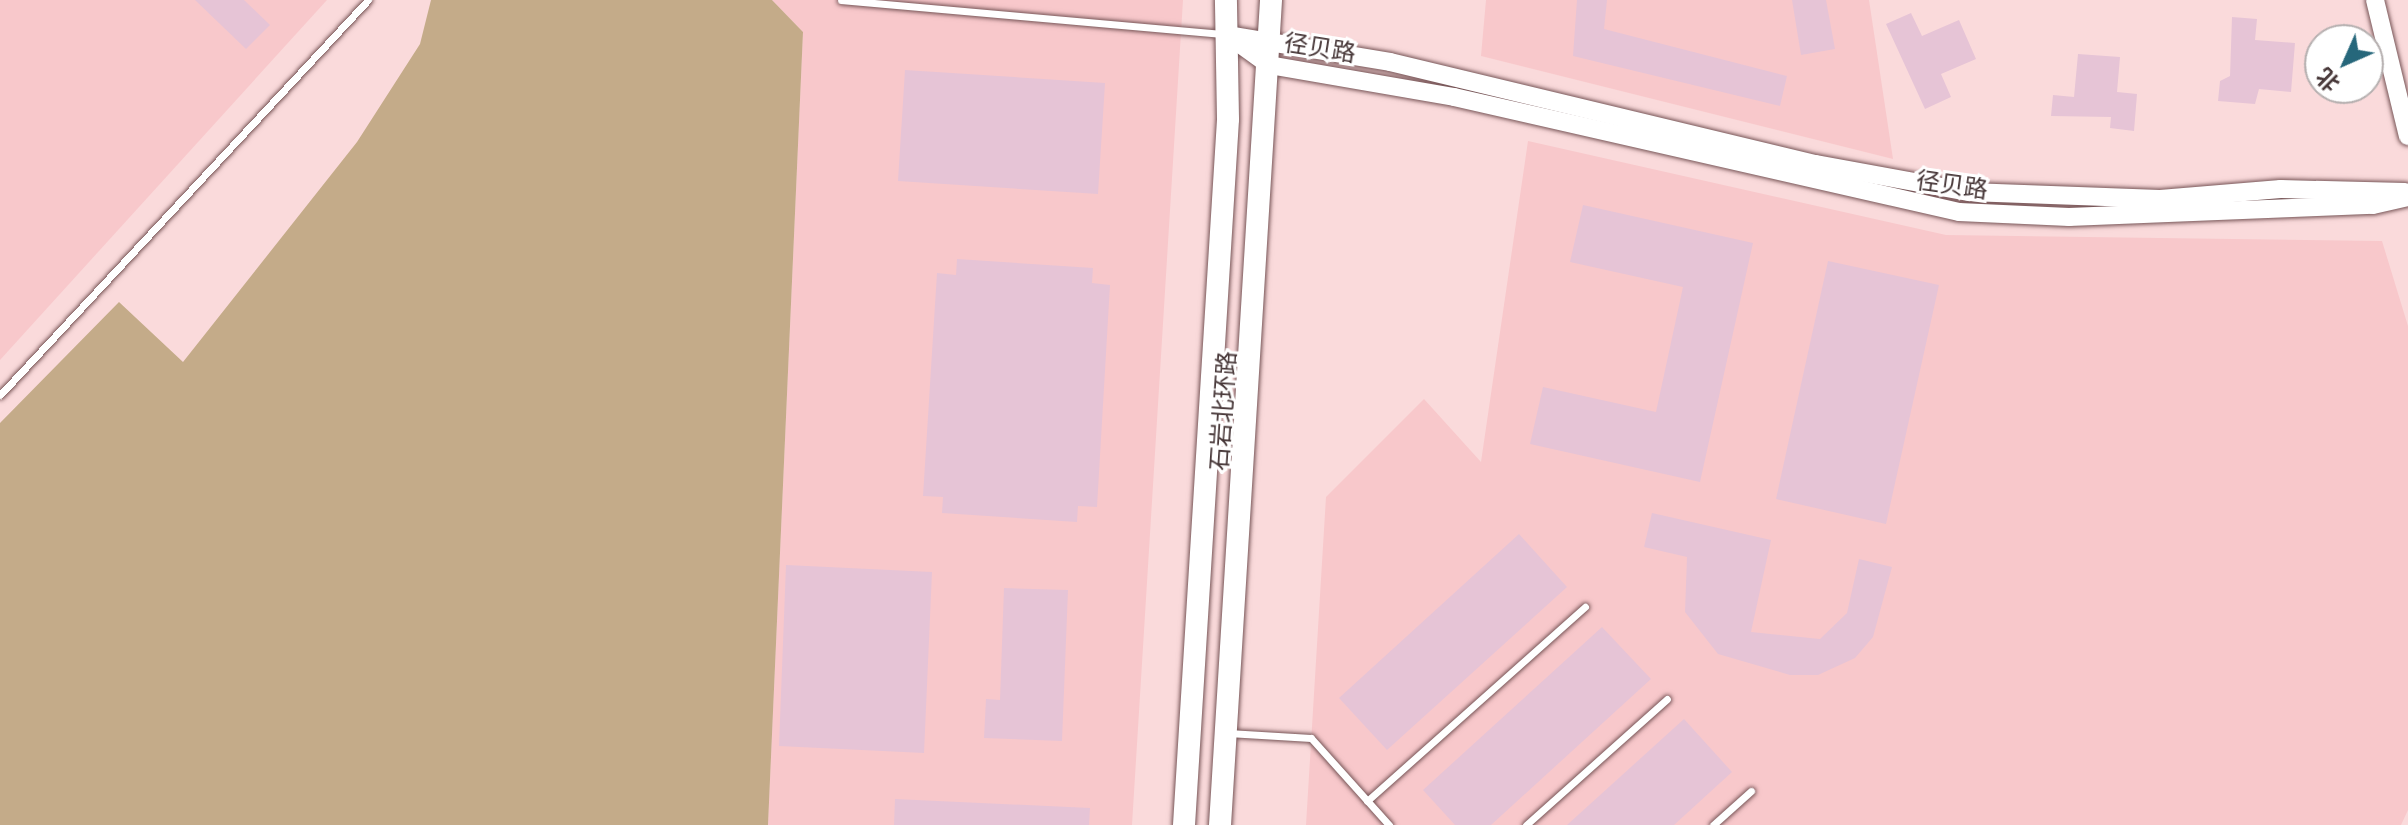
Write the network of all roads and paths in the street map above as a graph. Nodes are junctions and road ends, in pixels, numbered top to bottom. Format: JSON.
{"nodes":[{"id":1,"x":368,"y":0,"type":"edge"},
{"id":2,"x":841,"y":0,"type":"edge"},
{"id":3,"x":1226,"y":0,"type":"edge"},
{"id":4,"x":1271,"y":0,"type":"edge"},
{"id":5,"x":2375,"y":0,"type":"edge"},
{"id":6,"x":1226,"y":34,"type":"junction"},
{"id":7,"x":1269,"y":54,"type":"junction"},
{"id":8,"x":2408,"y":136,"type":"edge"},
{"id":9,"x":2408,"y":195,"type":"edge"},
{"id":10,"x":0,"y":395,"type":"edge"},
{"id":11,"x":1585,"y":607,"type":"dead end"},
{"id":12,"x":1667,"y":699,"type":"dead end"},
{"id":13,"x":1226,"y":733,"type":"junction"},
{"id":14,"x":1751,"y":791,"type":"dead end"},
{"id":15,"x":1367,"y":801,"type":"junction"},
{"id":16,"x":1184,"y":825,"type":"edge"},
{"id":17,"x":1220,"y":825,"type":"edge"},
{"id":18,"x":1389,"y":825,"type":"edge"},
{"id":19,"x":1526,"y":825,"type":"edge"},
{"id":20,"x":1713,"y":825,"type":"edge"}],
"edges":[{"from":1,"to":10,"type":"lane"},
{"from":2,"to":6,"type":"lane"},
{"from":3,"to":6,"type":"main road","name":"石岩北环路"},
{"from":4,"to":7,"type":"main road","name":"石岩北环路"},
{"from":5,"to":8,"type":"street"},
{"from":6,"to":7,"type":"street","name":"径贝路"},
{"from":6,"to":16,"type":"main road","name":"石岩北环路"},
{"from":7,"to":9,"type":"street","name":"径贝路"},
{"from":7,"to":13,"type":"main road","name":"石岩北环路"},
{"from":11,"to":15,"type":"lane"},
{"from":12,"to":19,"type":"lane"},
{"from":13,"to":15,"type":"lane"},
{"from":13,"to":17,"type":"main road","name":"石岩北环路"},
{"from":14,"to":20,"type":"lane"},
{"from":15,"to":18,"type":"lane"}]}
